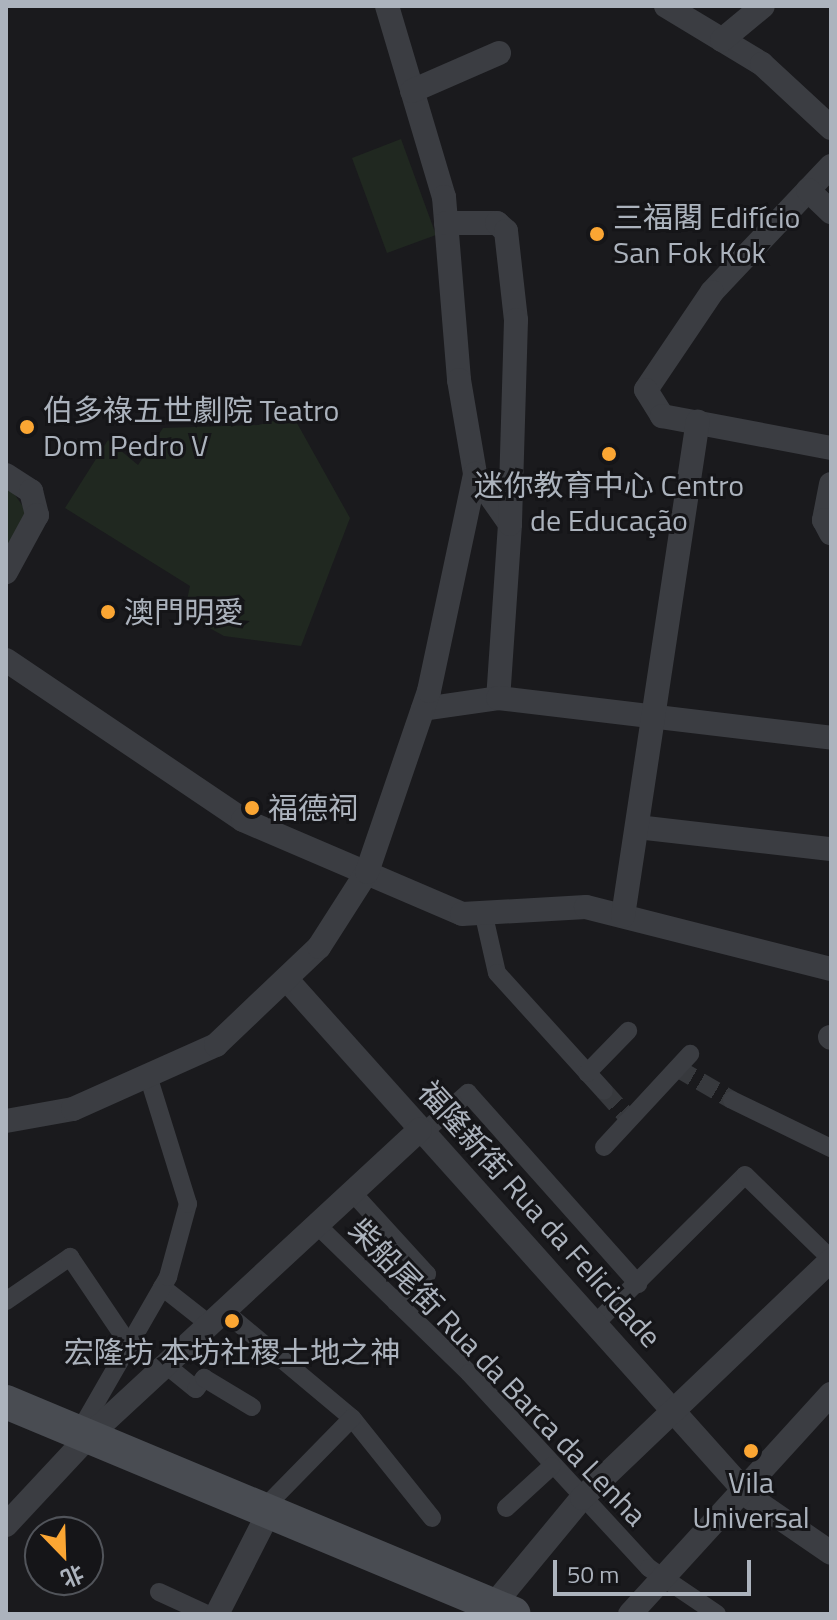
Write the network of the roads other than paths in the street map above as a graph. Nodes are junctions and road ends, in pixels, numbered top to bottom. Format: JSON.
{"nodes":[{"id":1,"x":387,"y":6,"type":"edge"},
{"id":2,"x":666,"y":6,"type":"edge"},
{"id":3,"x":763,"y":6,"type":"edge"},
{"id":4,"x":722,"y":40,"type":"junction"},
{"id":5,"x":499,"y":53,"type":"dead end"},
{"id":6,"x":412,"y":91,"type":"junction"},
{"id":7,"x":831,"y":128,"type":"edge"},
{"id":8,"x":831,"y":166,"type":"edge"},
{"id":9,"x":808,"y":190,"type":"junction"},
{"id":10,"x":831,"y":212,"type":"edge"},
{"id":11,"x":446,"y":223,"type":"junction"},
{"id":12,"x":698,"y":422,"type":"junction"},
{"id":13,"x":831,"y":448,"type":"edge"},
{"id":14,"x":475,"y":474,"type":"junction"},
{"id":15,"x":6,"y":475,"type":"edge"},
{"id":16,"x":831,"y":484,"type":"edge"},
{"id":17,"x":510,"y":524,"type":"junction"},
{"id":18,"x":831,"y":533,"type":"edge"},
{"id":19,"x":6,"y":572,"type":"edge"},
{"id":20,"x":6,"y":660,"type":"edge"},
{"id":21,"x":498,"y":698,"type":"junction"},
{"id":22,"x":423,"y":709,"type":"junction"},
{"id":23,"x":653,"y":717,"type":"junction"},
{"id":24,"x":831,"y":738,"type":"edge"},
{"id":25,"x":637,"y":827,"type":"junction"},
{"id":26,"x":831,"y":849,"type":"edge"},
{"id":27,"x":367,"y":872,"type":"junction"},
{"id":28,"x":484,"y":916,"type":"junction"},
{"id":29,"x":623,"y":916,"type":"junction"},
{"id":30,"x":831,"y":969,"type":"edge"},
{"id":31,"x":289,"y":982,"type":"junction"},
{"id":32,"x":628,"y":1031,"type":"dead end"},
{"id":33,"x":690,"y":1054,"type":"dead end"},
{"id":34,"x":587,"y":1073,"type":"junction"},
{"id":35,"x":149,"y":1079,"type":"junction"},
{"id":36,"x":604,"y":1091,"type":"tunnel mouth"},
{"id":37,"x":732,"y":1100,"type":"tunnel mouth"},
{"id":38,"x":6,"y":1121,"type":"edge"},
{"id":39,"x":422,"y":1130,"type":"junction"},
{"id":40,"x":604,"y":1147,"type":"dead end"},
{"id":41,"x":831,"y":1148,"type":"edge"},
{"id":42,"x":352,"y":1192,"type":"junction"},
{"id":43,"x":317,"y":1225,"type":"junction"},
{"id":44,"x":831,"y":1259,"type":"edge"},
{"id":45,"x":638,"y":1284,"type":"junction"},
{"id":46,"x":162,"y":1287,"type":"junction"},
{"id":47,"x":6,"y":1301,"type":"edge"},
{"id":48,"x":396,"y":1302,"type":"junction"},
{"id":49,"x":217,"y":1318,"type":"junction"},
{"id":50,"x":595,"y":1324,"type":"junction"},
{"id":51,"x":130,"y":1346,"type":"junction"},
{"id":52,"x":166,"y":1365,"type":"junction"},
{"id":53,"x":831,"y":1394,"type":"edge"},
{"id":54,"x":6,"y":1402,"type":"edge"},
{"id":55,"x":252,"y":1407,"type":"dead end"},
{"id":56,"x":674,"y":1412,"type":"junction"},
{"id":57,"x":352,"y":1418,"type":"junction"},
{"id":58,"x":84,"y":1434,"type":"junction"},
{"id":59,"x":552,"y":1466,"type":"junction"},
{"id":60,"x":743,"y":1490,"type":"junction"},
{"id":61,"x":582,"y":1498,"type":"junction"},
{"id":62,"x":506,"y":1508,"type":"dead end"},
{"id":63,"x":266,"y":1510,"type":"junction"},
{"id":64,"x":432,"y":1518,"type":"dead end"},
{"id":65,"x":6,"y":1525,"type":"edge"},
{"id":66,"x":831,"y":1553,"type":"edge"},
{"id":67,"x":663,"y":1579,"type":"junction"},
{"id":68,"x":159,"y":1592,"type":"dead end"},
{"id":69,"x":497,"y":1611,"type":"edge"},
{"id":70,"x":207,"y":1614,"type":"edge"},
{"id":71,"x":217,"y":1614,"type":"edge"},
{"id":72,"x":630,"y":1614,"type":"edge"},
{"id":73,"x":717,"y":1614,"type":"edge"}],
"edges":[{"from":1,"to":6,"type":"street"},
{"from":2,"to":4,"type":"street"},
{"from":3,"to":4,"type":"street"},
{"from":4,"to":7,"type":"street"},
{"from":5,"to":6,"type":"street"},
{"from":6,"to":11,"type":"street"},
{"from":8,"to":9,"type":"street"},
{"from":9,"to":10,"type":"street"},
{"from":9,"to":12,"type":"street"},
{"from":11,"to":14,"type":"street"},
{"from":11,"to":17,"type":"street"},
{"from":12,"to":13,"type":"street"},
{"from":12,"to":23,"type":"street"},
{"from":14,"to":17,"type":"street"},
{"from":14,"to":22,"type":"street"},
{"from":15,"to":19,"type":"street"},
{"from":16,"to":18,"type":"street"},
{"from":17,"to":21,"type":"street"},
{"from":20,"to":27,"type":"street"},
{"from":21,"to":22,"type":"street"},
{"from":21,"to":23,"type":"street"},
{"from":22,"to":27,"type":"street"},
{"from":23,"to":24,"type":"street"},
{"from":23,"to":25,"type":"street"},
{"from":25,"to":26,"type":"street"},
{"from":25,"to":29,"type":"street"},
{"from":27,"to":28,"type":"street"},
{"from":27,"to":31,"type":"street"},
{"from":28,"to":29,"type":"street"},
{"from":28,"to":34,"type":"street"},
{"from":29,"to":30,"type":"street"},
{"from":31,"to":35,"type":"street"},
{"from":31,"to":39,"type":"street","name":"福隆新街 Rua da Felicidade"},
{"from":32,"to":34,"type":"street"},
{"from":33,"to":40,"type":"street"},
{"from":34,"to":36,"type":"street"},
{"from":35,"to":38,"type":"street"},
{"from":35,"to":46,"type":"street"},
{"from":37,"to":41,"type":"street"},
{"from":39,"to":42,"type":"street"},
{"from":39,"to":45,"type":"street"},
{"from":39,"to":50,"type":"street","name":"福隆新街 Rua da Felicidade"},
{"from":42,"to":43,"type":"street"},
{"from":42,"to":48,"type":"street"},
{"from":43,"to":48,"type":"street","name":"柴船尾街 Rua da Barca da Lenha"},
{"from":43,"to":49,"type":"street"},
{"from":44,"to":45,"type":"street"},
{"from":44,"to":56,"type":"street"},
{"from":45,"to":50,"type":"street"},
{"from":46,"to":49,"type":"street"},
{"from":46,"to":51,"type":"street"},
{"from":47,"to":51,"type":"street"},
{"from":48,"to":59,"type":"street","name":"柴船尾街 Rua da Barca da Lenha"},
{"from":49,"to":52,"type":"street"},
{"from":49,"to":57,"type":"street"},
{"from":50,"to":56,"type":"street","name":"福隆新街 Rua da Felicidade"},
{"from":51,"to":58,"type":"street"},
{"from":52,"to":55,"type":"street"},
{"from":52,"to":58,"type":"street"},
{"from":53,"to":60,"type":"street"},
{"from":54,"to":58,"type":"main road"},
{"from":56,"to":60,"type":"street","name":"福隆新街 Rua da Felicidade"},
{"from":56,"to":61,"type":"street"},
{"from":57,"to":63,"type":"street"},
{"from":57,"to":64,"type":"street"},
{"from":58,"to":63,"type":"main road"},
{"from":58,"to":65,"type":"street"},
{"from":59,"to":61,"type":"street","name":"柴船尾街 Rua da Barca da Lenha"},
{"from":59,"to":62,"type":"street"},
{"from":60,"to":66,"type":"street","name":"福隆新街 Rua da Felicidade"},
{"from":60,"to":67,"type":"street"},
{"from":61,"to":67,"type":"street","name":"柴船尾街 Rua da Barca da Lenha"},
{"from":61,"to":69,"type":"street"},
{"from":63,"to":69,"type":"main road"},
{"from":63,"to":71,"type":"street"},
{"from":67,"to":72,"type":"street"},
{"from":67,"to":73,"type":"street","name":"柴船尾街 Rua da Barca da Lenha"},
{"from":68,"to":70,"type":"street"}]}
